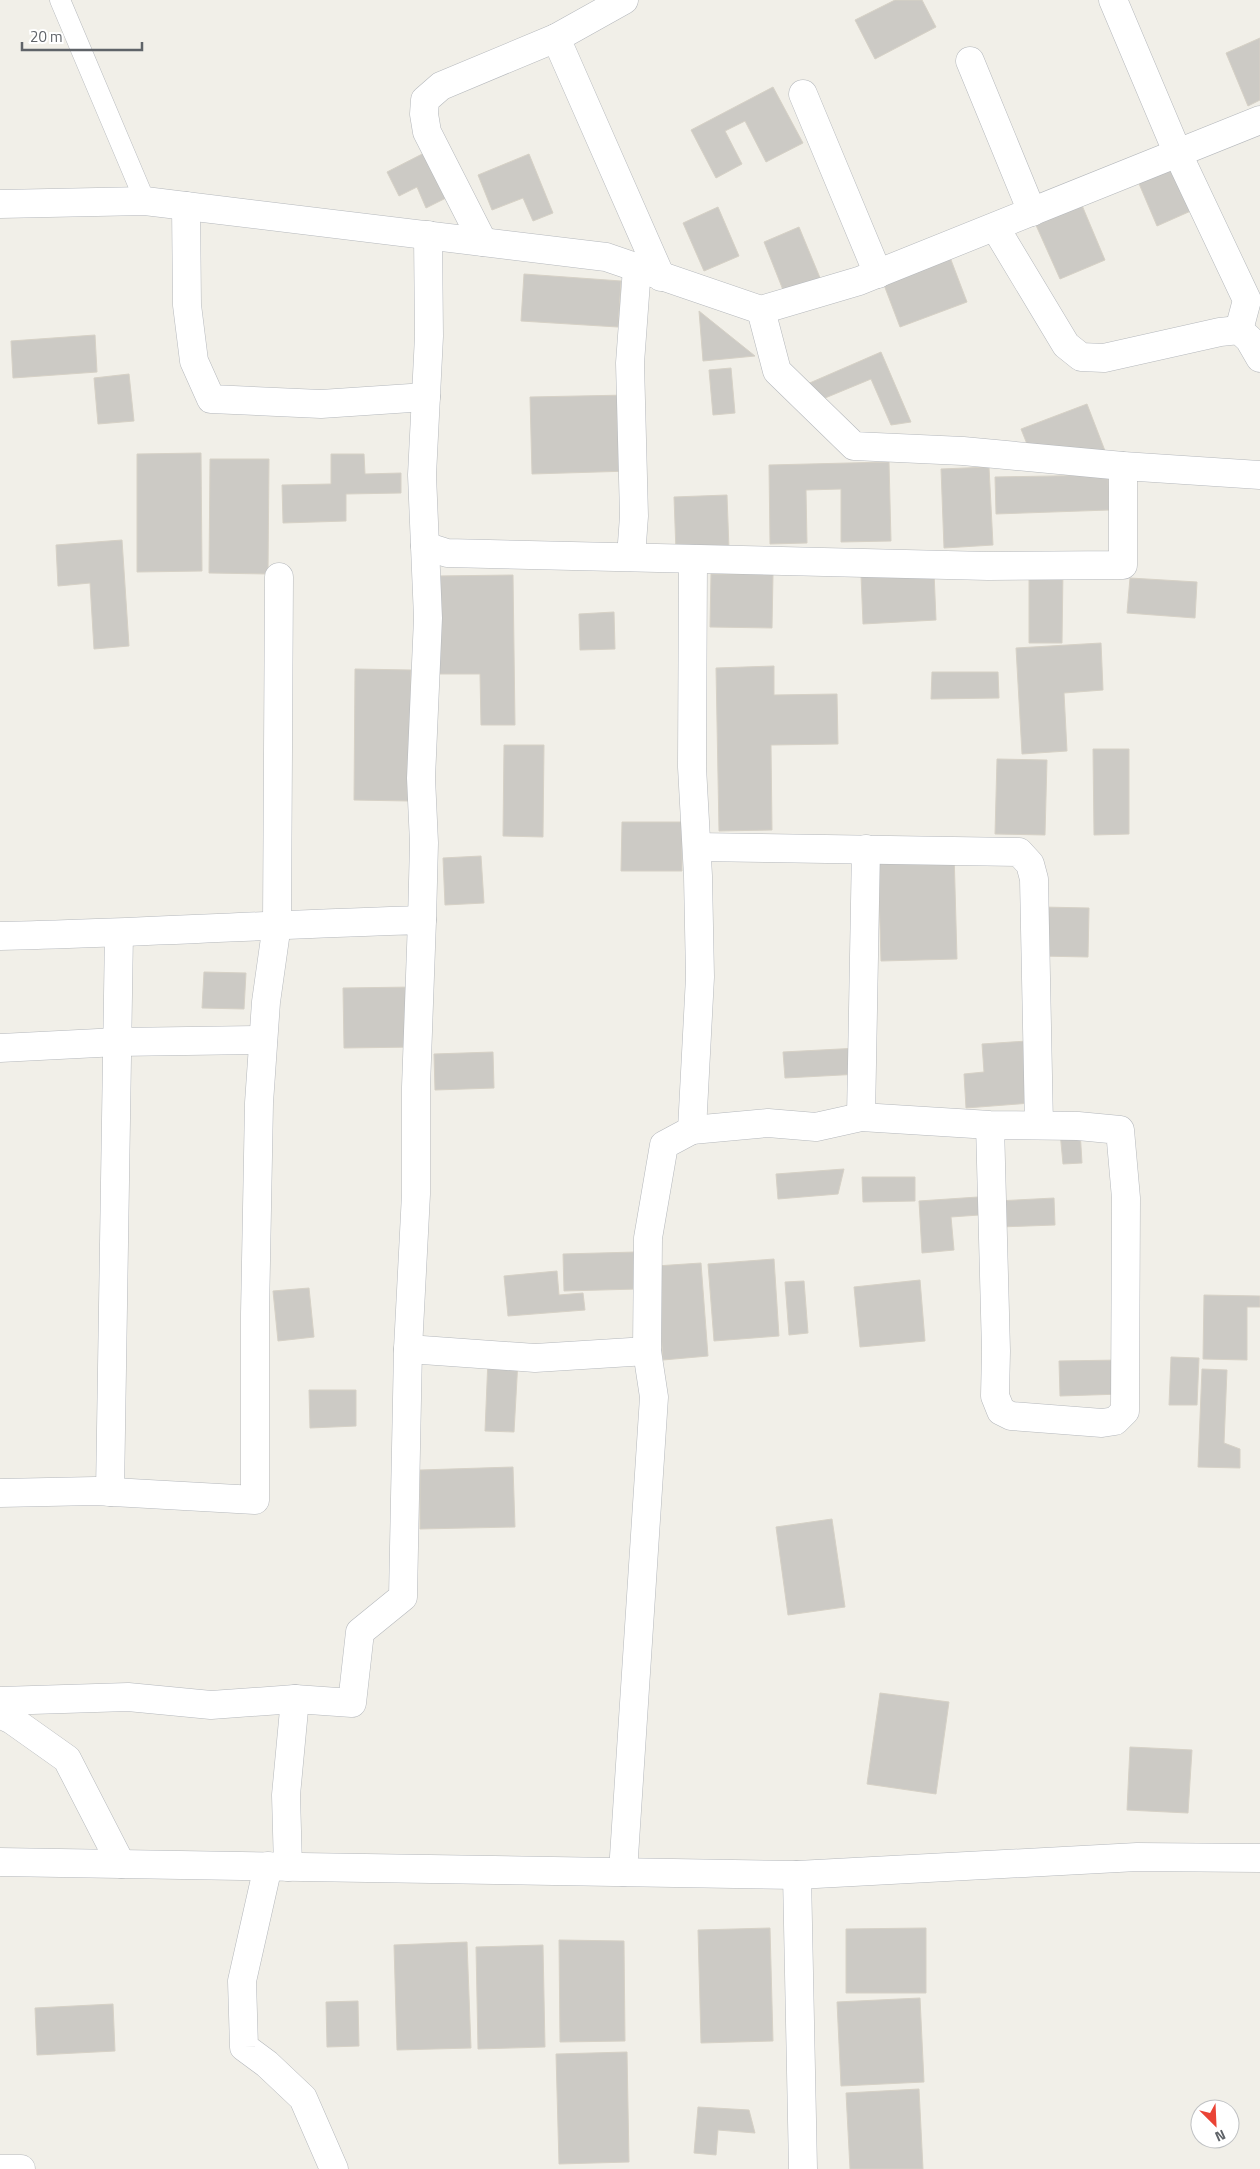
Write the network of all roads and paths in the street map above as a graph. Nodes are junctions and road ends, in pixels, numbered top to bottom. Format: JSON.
{"nodes":[{"id":1,"x":60,"y":0,"type":"edge"},
{"id":2,"x":624,"y":0,"type":"edge"},
{"id":3,"x":1113,"y":0,"type":"edge"},
{"id":4,"x":556,"y":38,"type":"junction"},
{"id":5,"x":970,"y":61,"type":"dead end"},
{"id":6,"x":803,"y":94,"type":"dead end"},
{"id":7,"x":1260,"y":120,"type":"edge"},
{"id":8,"x":1178,"y":154,"type":"junction"},
{"id":9,"x":145,"y":201,"type":"junction"},
{"id":10,"x":0,"y":204,"type":"edge"},
{"id":11,"x":186,"y":206,"type":"junction"},
{"id":12,"x":1032,"y":212,"type":"junction"},
{"id":13,"x":995,"y":228,"type":"junction"},
{"id":14,"x":428,"y":235,"type":"junction"},
{"id":15,"x":483,"y":242,"type":"junction"},
{"id":16,"x":649,"y":272,"type":"junction"},
{"id":17,"x":878,"y":274,"type":"junction"},
{"id":18,"x":761,"y":310,"type":"junction"},
{"id":19,"x":1239,"y":330,"type":"junction"},
{"id":20,"x":1260,"y":358,"type":"edge"},
{"id":21,"x":426,"y":398,"type":"junction"},
{"id":22,"x":1123,"y":466,"type":"junction"},
{"id":23,"x":1260,"y":474,"type":"edge"},
{"id":24,"x":425,"y":546,"type":"junction"},
{"id":25,"x":631,"y":557,"type":"junction"},
{"id":26,"x":693,"y":558,"type":"junction"},
{"id":27,"x":279,"y":577,"type":"dead end"},
{"id":28,"x":697,"y":847,"type":"junction"},
{"id":29,"x":866,"y":849,"type":"junction"},
{"id":30,"x":422,"y":920,"type":"junction"},
{"id":31,"x":277,"y":924,"type":"junction"},
{"id":32,"x":119,"y":933,"type":"junction"},
{"id":33,"x":0,"y":936,"type":"edge"},
{"id":34,"x":263,"y":1040,"type":"junction"},
{"id":35,"x":118,"y":1042,"type":"junction"},
{"id":36,"x":0,"y":1048,"type":"edge"},
{"id":37,"x":861,"y":1117,"type":"junction"},
{"id":38,"x":990,"y":1125,"type":"junction"},
{"id":39,"x":1039,"y":1125,"type":"junction"},
{"id":40,"x":692,"y":1130,"type":"junction"},
{"id":41,"x":408,"y":1349,"type":"junction"},
{"id":42,"x":647,"y":1351,"type":"junction"},
{"id":43,"x":110,"y":1492,"type":"junction"},
{"id":44,"x":0,"y":1493,"type":"edge"},
{"id":45,"x":295,"y":1700,"type":"junction"},
{"id":46,"x":0,"y":1701,"type":"edge"},
{"id":47,"x":0,"y":1714,"type":"edge"},
{"id":48,"x":1260,"y":1858,"type":"edge"},
{"id":49,"x":0,"y":1862,"type":"edge"},
{"id":50,"x":121,"y":1864,"type":"junction"},
{"id":51,"x":278,"y":1867,"type":"junction"},
{"id":52,"x":623,"y":1872,"type":"junction"},
{"id":53,"x":797,"y":1875,"type":"junction"},
{"id":54,"x":0,"y":2169,"type":"edge"},
{"id":55,"x":22,"y":2169,"type":"edge"},
{"id":56,"x":334,"y":2169,"type":"edge"},
{"id":57,"x":804,"y":2169,"type":"edge"}],
"edges":[{"from":1,"to":9,"type":"lane"},
{"from":2,"to":4,"type":"street"},
{"from":3,"to":8,"type":"street"},
{"from":4,"to":15,"type":"street"},
{"from":4,"to":16,"type":"street"},
{"from":5,"to":12,"type":"street"},
{"from":6,"to":17,"type":"street"},
{"from":7,"to":8,"type":"street"},
{"from":8,"to":12,"type":"street"},
{"from":8,"to":19,"type":"street"},
{"from":9,"to":10,"type":"street"},
{"from":9,"to":11,"type":"street"},
{"from":11,"to":14,"type":"street"},
{"from":11,"to":21,"type":"street"},
{"from":12,"to":13,"type":"street"},
{"from":13,"to":17,"type":"street"},
{"from":13,"to":19,"type":"street"},
{"from":14,"to":15,"type":"street"},
{"from":14,"to":21,"type":"street"},
{"from":15,"to":16,"type":"street"},
{"from":16,"to":18,"type":"street"},
{"from":16,"to":25,"type":"street"},
{"from":17,"to":18,"type":"street"},
{"from":18,"to":22,"type":"street"},
{"from":19,"to":20,"type":"street"},
{"from":21,"to":24,"type":"street"},
{"from":22,"to":23,"type":"street"},
{"from":22,"to":26,"type":"street"},
{"from":24,"to":25,"type":"street"},
{"from":24,"to":30,"type":"street"},
{"from":25,"to":26,"type":"street"},
{"from":26,"to":28,"type":"street"},
{"from":27,"to":31,"type":"street"},
{"from":28,"to":29,"type":"street"},
{"from":28,"to":40,"type":"street"},
{"from":29,"to":37,"type":"street"},
{"from":29,"to":39,"type":"street"},
{"from":30,"to":31,"type":"street"},
{"from":30,"to":41,"type":"street"},
{"from":31,"to":32,"type":"street"},
{"from":31,"to":34,"type":"street"},
{"from":32,"to":33,"type":"street"},
{"from":32,"to":35,"type":"street"},
{"from":34,"to":35,"type":"street"},
{"from":34,"to":43,"type":"street"},
{"from":35,"to":36,"type":"street"},
{"from":35,"to":43,"type":"street"},
{"from":37,"to":38,"type":"street"},
{"from":37,"to":40,"type":"street"},
{"from":38,"to":39,"type":"street"},
{"from":38,"to":39,"type":"street"},
{"from":40,"to":42,"type":"street"},
{"from":41,"to":42,"type":"street"},
{"from":41,"to":45,"type":"street"},
{"from":42,"to":52,"type":"street"},
{"from":43,"to":44,"type":"street"},
{"from":45,"to":46,"type":"street"},
{"from":45,"to":51,"type":"street"},
{"from":47,"to":50,"type":"street"},
{"from":48,"to":53,"type":"street"},
{"from":49,"to":50,"type":"street"},
{"from":50,"to":51,"type":"street"},
{"from":51,"to":52,"type":"street"},
{"from":51,"to":56,"type":"street"},
{"from":52,"to":53,"type":"street"},
{"from":53,"to":57,"type":"street"},
{"from":54,"to":55,"type":"street"}]}
